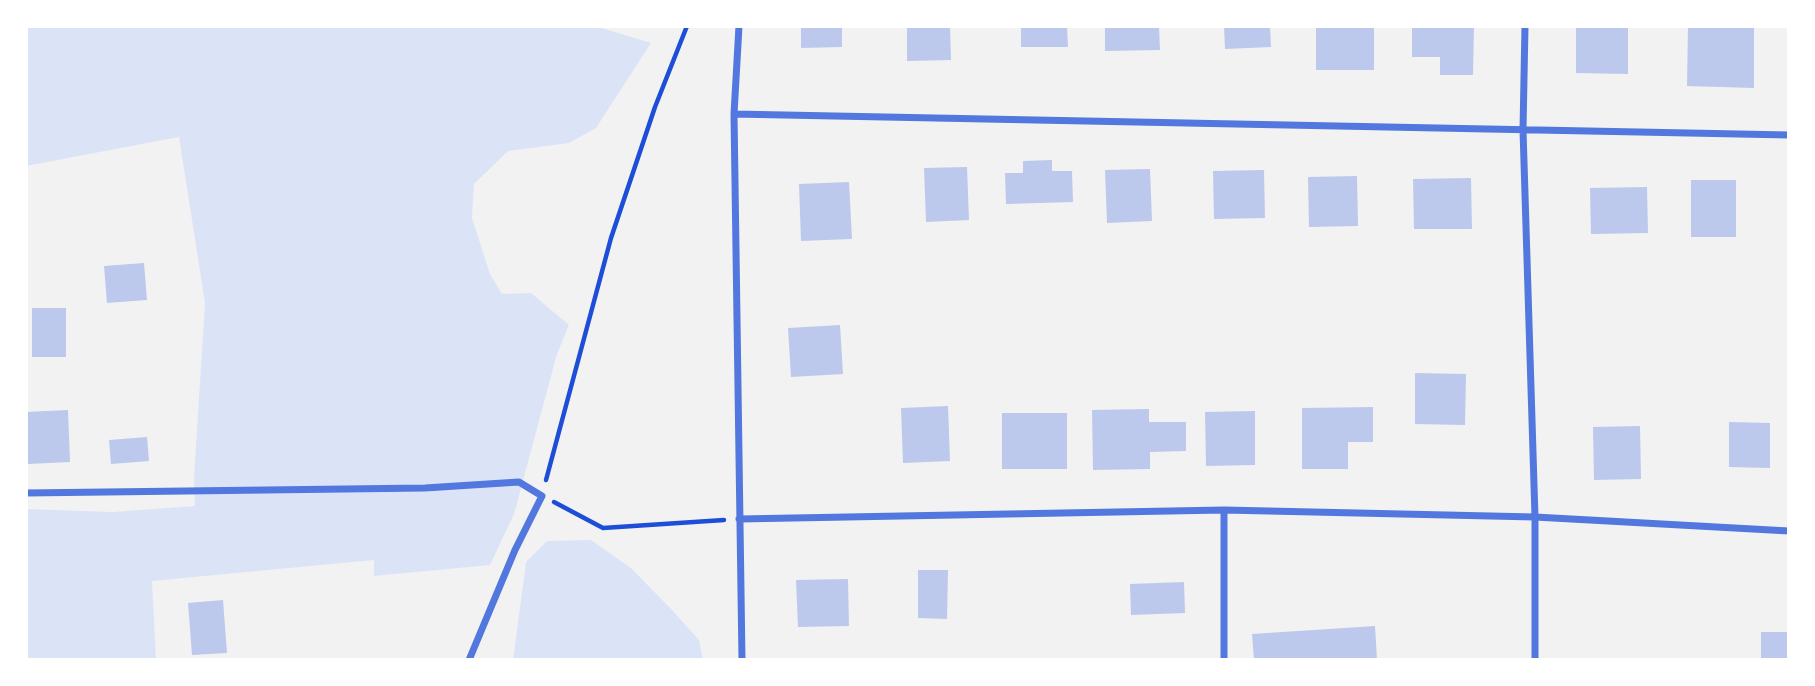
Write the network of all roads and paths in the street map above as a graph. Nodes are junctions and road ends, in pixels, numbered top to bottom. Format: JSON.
{"nodes":[{"id":1,"x":687,"y":26,"type":"edge"},
{"id":2,"x":739,"y":26,"type":"edge"},
{"id":3,"x":1525,"y":26,"type":"edge"},
{"id":4,"x":734,"y":114,"type":"junction"},
{"id":5,"x":1523,"y":130,"type":"junction"},
{"id":6,"x":1789,"y":135,"type":"edge"},
{"id":7,"x":26,"y":494,"type":"edge"},
{"id":8,"x":542,"y":496,"type":"junction"},
{"id":9,"x":1224,"y":510,"type":"junction"},
{"id":10,"x":1535,"y":517,"type":"junction"},
{"id":11,"x":739,"y":519,"type":"junction"},
{"id":12,"x":1789,"y":531,"type":"edge"},
{"id":13,"x":469,"y":660,"type":"edge"},
{"id":14,"x":742,"y":660,"type":"edge"},
{"id":15,"x":1224,"y":660,"type":"edge"},
{"id":16,"x":1535,"y":660,"type":"edge"}],
"edges":[{"from":1,"to":8,"type":"path"},
{"from":2,"to":4,"type":"street"},
{"from":3,"to":5,"type":"street"},
{"from":4,"to":5,"type":"street"},
{"from":4,"to":11,"type":"street"},
{"from":5,"to":6,"type":"street"},
{"from":5,"to":10,"type":"street"},
{"from":7,"to":8,"type":"street"},
{"from":8,"to":11,"type":"path"},
{"from":8,"to":13,"type":"street"},
{"from":9,"to":10,"type":"street"},
{"from":9,"to":11,"type":"street"},
{"from":9,"to":15,"type":"street"},
{"from":10,"to":12,"type":"street"},
{"from":10,"to":16,"type":"street"},
{"from":11,"to":14,"type":"street"}]}
